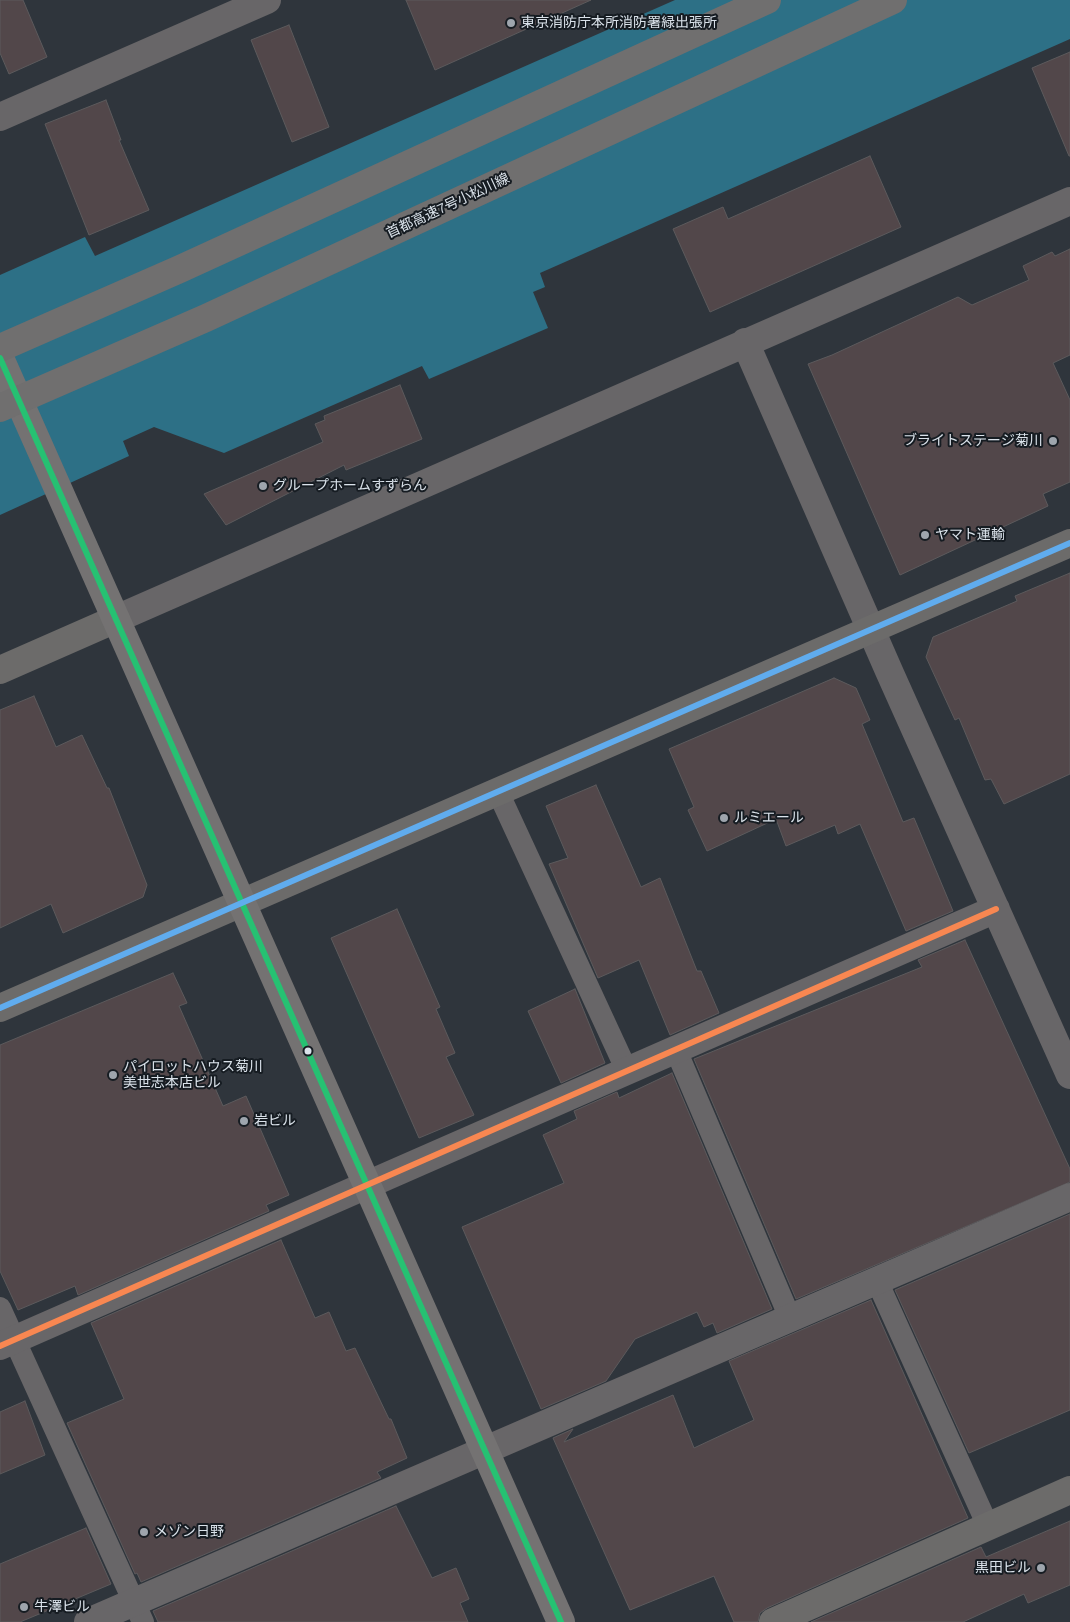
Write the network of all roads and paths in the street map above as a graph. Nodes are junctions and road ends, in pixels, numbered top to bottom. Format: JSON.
{"nodes":[{"id":1,"x":267,"y":0,"type":"edge"},
{"id":2,"x":767,"y":0,"type":"edge"},
{"id":3,"x":893,"y":0,"type":"edge"},
{"id":4,"x":0,"y":117,"type":"edge"},
{"id":5,"x":1070,"y":201,"type":"edge"},
{"id":6,"x":745,"y":342,"type":"junction"},
{"id":7,"x":0,"y":348,"type":"edge"},
{"id":8,"x":0,"y":358,"type":"edge"},
{"id":9,"x":0,"y":408,"type":"edge"},
{"id":10,"x":1070,"y":543,"type":"edge"},
{"id":11,"x":116,"y":619,"type":"junction"},
{"id":12,"x":871,"y":630,"type":"junction"},
{"id":13,"x":0,"y":670,"type":"edge"},
{"id":14,"x":498,"y":792,"type":"junction"},
{"id":15,"x":241,"y":903,"type":"junction"},
{"id":16,"x":996,"y":909,"type":"junction"},
{"id":17,"x":0,"y":1008,"type":"edge"},
{"id":18,"x":676,"y":1050,"type":"junction"},
{"id":19,"x":627,"y":1072,"type":"junction"},
{"id":20,"x":1070,"y":1075,"type":"edge"},
{"id":21,"x":367,"y":1185,"type":"junction"},
{"id":22,"x":1070,"y":1197,"type":"edge"},
{"id":23,"x":877,"y":1281,"type":"junction"},
{"id":24,"x":0,"y":1308,"type":"edge"},
{"id":25,"x":790,"y":1318,"type":"junction"},
{"id":26,"x":8,"y":1343,"type":"edge"},
{"id":27,"x":484,"y":1450,"type":"junction"},
{"id":28,"x":1070,"y":1490,"type":"edge"},
{"id":29,"x":988,"y":1526,"type":"junction"},
{"id":30,"x":139,"y":1612,"type":"edge"},
{"id":31,"x":88,"y":1622,"type":"edge"},
{"id":32,"x":561,"y":1622,"type":"edge"},
{"id":33,"x":773,"y":1622,"type":"edge"}],
"edges":[{"from":1,"to":4,"type":"street"},
{"from":2,"to":7,"type":"highway"},
{"from":3,"to":9,"type":"highway","name":"首都高速7号小松川線"},
{"from":5,"to":6,"type":"street"},
{"from":6,"to":11,"type":"street"},
{"from":6,"to":12,"type":"street"},
{"from":8,"to":11,"type":"main road"},
{"from":10,"to":12,"type":"street"},
{"from":11,"to":13,"type":"street"},
{"from":11,"to":15,"type":"main road"},
{"from":12,"to":14,"type":"street"},
{"from":12,"to":16,"type":"street"},
{"from":14,"to":15,"type":"street"},
{"from":14,"to":19,"type":"lane"},
{"from":15,"to":17,"type":"street"},
{"from":15,"to":21,"type":"main road"},
{"from":16,"to":18,"type":"street"},
{"from":16,"to":20,"type":"street"},
{"from":18,"to":19,"type":"street"},
{"from":18,"to":25,"type":"lane"},
{"from":19,"to":21,"type":"street"},
{"from":21,"to":26,"type":"street"},
{"from":21,"to":27,"type":"main road"},
{"from":22,"to":23,"type":"street"},
{"from":23,"to":25,"type":"street"},
{"from":23,"to":29,"type":"lane"},
{"from":24,"to":26,"type":"lane"},
{"from":25,"to":27,"type":"street"},
{"from":26,"to":30,"type":"lane"},
{"from":27,"to":30,"type":"street"},
{"from":27,"to":32,"type":"main road"},
{"from":28,"to":29,"type":"street"},
{"from":29,"to":33,"type":"street"},
{"from":30,"to":31,"type":"street"}]}
